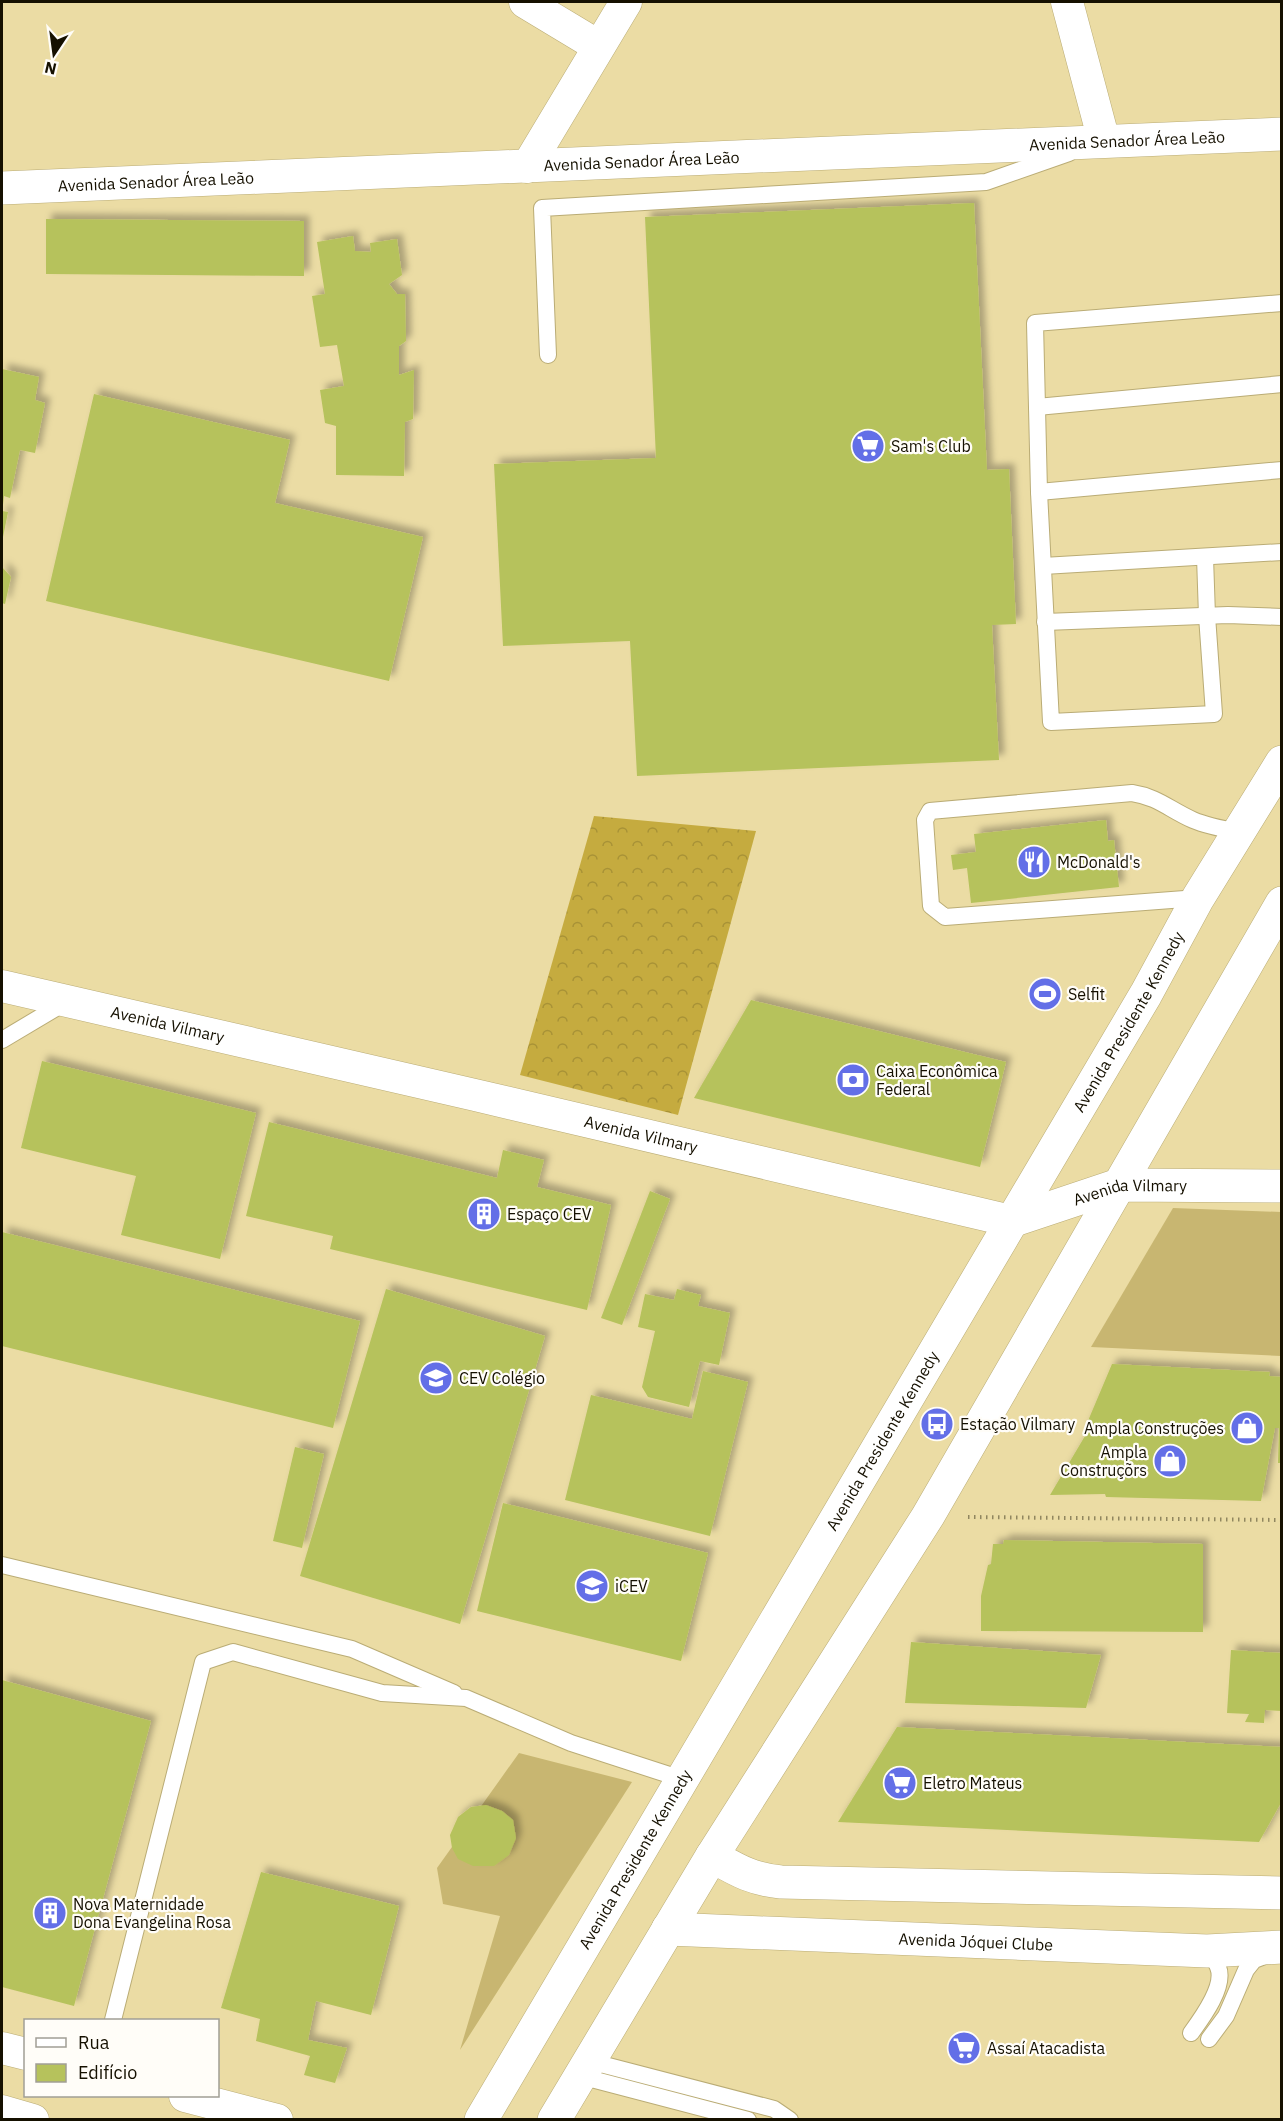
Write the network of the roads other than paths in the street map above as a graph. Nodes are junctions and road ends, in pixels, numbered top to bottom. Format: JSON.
{"nodes":[{"id":1,"x":525,"y":2,"type":"edge"},
{"id":2,"x":626,"y":2,"type":"edge"},
{"id":3,"x":1067,"y":2,"type":"edge"},
{"id":4,"x":598,"y":46,"type":"junction"},
{"id":5,"x":1281,"y":134,"type":"edge"},
{"id":6,"x":1104,"y":141,"type":"junction"},
{"id":7,"x":527,"y":167,"type":"junction"},
{"id":8,"x":4,"y":193,"type":"edge"},
{"id":9,"x":1281,"y":303,"type":"edge"},
{"id":10,"x":548,"y":355,"type":"dead end"},
{"id":11,"x":1281,"y":384,"type":"edge"},
{"id":12,"x":1037,"y":407,"type":"junction"},
{"id":13,"x":1281,"y":470,"type":"edge"},
{"id":14,"x":1039,"y":492,"type":"junction"},
{"id":15,"x":1281,"y":552,"type":"edge"},
{"id":16,"x":1205,"y":557,"type":"junction"},
{"id":17,"x":1043,"y":566,"type":"junction"},
{"id":18,"x":1207,"y":616,"type":"junction"},
{"id":19,"x":1281,"y":617,"type":"edge"},
{"id":20,"x":1045,"y":622,"type":"junction"},
{"id":21,"x":1281,"y":762,"type":"edge"},
{"id":22,"x":1239,"y":832,"type":"junction"},
{"id":23,"x":1198,"y":898,"type":"junction"},
{"id":24,"x":1281,"y":903,"type":"edge"},
{"id":25,"x":6,"y":992,"type":"edge"},
{"id":26,"x":67,"y":1002,"type":"junction"},
{"id":27,"x":2,"y":1041,"type":"edge"},
{"id":28,"x":1119,"y":1185,"type":"junction"},
{"id":29,"x":1281,"y":1186,"type":"edge"},
{"id":30,"x":1011,"y":1221,"type":"junction"},
{"id":31,"x":2,"y":1565,"type":"edge"},
{"id":32,"x":466,"y":1698,"type":"junction"},
{"id":33,"x":682,"y":1779,"type":"junction"},
{"id":34,"x":712,"y":1856,"type":"junction"},
{"id":35,"x":1281,"y":1893,"type":"edge"},
{"id":36,"x":668,"y":1929,"type":"junction"},
{"id":37,"x":1281,"y":1948,"type":"edge"},
{"id":38,"x":1207,"y":1951,"type":"junction"},
{"id":39,"x":113,"y":2019,"type":"edge"},
{"id":40,"x":1191,"y":2033,"type":"dead end"},
{"id":41,"x":1209,"y":2039,"type":"dead end"},
{"id":42,"x":2,"y":2048,"type":"edge"},
{"id":43,"x":24,"y":2054,"type":"edge"},
{"id":44,"x":585,"y":2068,"type":"junction"},
{"id":45,"x":189,"y":2097,"type":"edge"},
{"id":46,"x":2,"y":2111,"type":"edge"},
{"id":47,"x":33,"y":2120,"type":"edge"},
{"id":48,"x":278,"y":2120,"type":"edge"},
{"id":49,"x":481,"y":2120,"type":"edge"},
{"id":50,"x":554,"y":2120,"type":"edge"},
{"id":51,"x":748,"y":2120,"type":"edge"},
{"id":52,"x":790,"y":2120,"type":"edge"}],
"edges":[{"from":1,"to":4,"type":"street"},
{"from":2,"to":4,"type":"street"},
{"from":3,"to":6,"type":"street"},
{"from":4,"to":7,"type":"street"},
{"from":5,"to":6,"type":"main road","name":"Avenida Senador Área Leão"},
{"from":6,"to":7,"type":"main road","name":"Avenida Senador Área Leão"},
{"from":6,"to":10,"type":"lane"},
{"from":7,"to":8,"type":"main road","name":"Avenida Senador Área Leão"},
{"from":9,"to":12,"type":"lane"},
{"from":11,"to":12,"type":"lane"},
{"from":12,"to":14,"type":"lane"},
{"from":13,"to":14,"type":"lane"},
{"from":14,"to":17,"type":"lane"},
{"from":15,"to":16,"type":"lane"},
{"from":16,"to":17,"type":"lane"},
{"from":16,"to":18,"type":"lane"},
{"from":17,"to":20,"type":"lane"},
{"from":18,"to":19,"type":"lane"},
{"from":18,"to":20,"type":"lane"},
{"from":18,"to":20,"type":"lane"},
{"from":21,"to":22,"type":"main road","name":"Avenida Presidente Kennedy"},
{"from":22,"to":23,"type":"main road","name":"Avenida Presidente Kennedy"},
{"from":22,"to":23,"type":"lane"},
{"from":23,"to":30,"type":"main road","name":"Avenida Presidente Kennedy"},
{"from":24,"to":28,"type":"main road"},
{"from":25,"to":26,"type":"street","name":"Avenida Vilmary"},
{"from":26,"to":27,"type":"lane"},
{"from":26,"to":30,"type":"street","name":"Avenida Vilmary"},
{"from":28,"to":29,"type":"main road","name":"Avenida Vilmary"},
{"from":28,"to":30,"type":"main road","name":"Avenida Vilmary"},
{"from":28,"to":34,"type":"main road"},
{"from":30,"to":33,"type":"main road","name":"Avenida Presidente Kennedy"},
{"from":31,"to":32,"type":"lane"},
{"from":32,"to":33,"type":"lane"},
{"from":32,"to":39,"type":"lane"},
{"from":33,"to":49,"type":"main road","name":"Avenida Presidente Kennedy"},
{"from":34,"to":35,"type":"main road"},
{"from":34,"to":36,"type":"main road"},
{"from":36,"to":38,"type":"main road","name":"Avenida Jóquei Clube"},
{"from":36,"to":44,"type":"main road"},
{"from":37,"to":38,"type":"main road","name":"Avenida Jóquei Clube"},
{"from":37,"to":41,"type":"lane"},
{"from":38,"to":40,"type":"lane"},
{"from":42,"to":43,"type":"street"},
{"from":44,"to":50,"type":"main road"},
{"from":44,"to":51,"type":"lane"},
{"from":44,"to":52,"type":"lane"},
{"from":45,"to":48,"type":"street"},
{"from":46,"to":47,"type":"street"}]}
